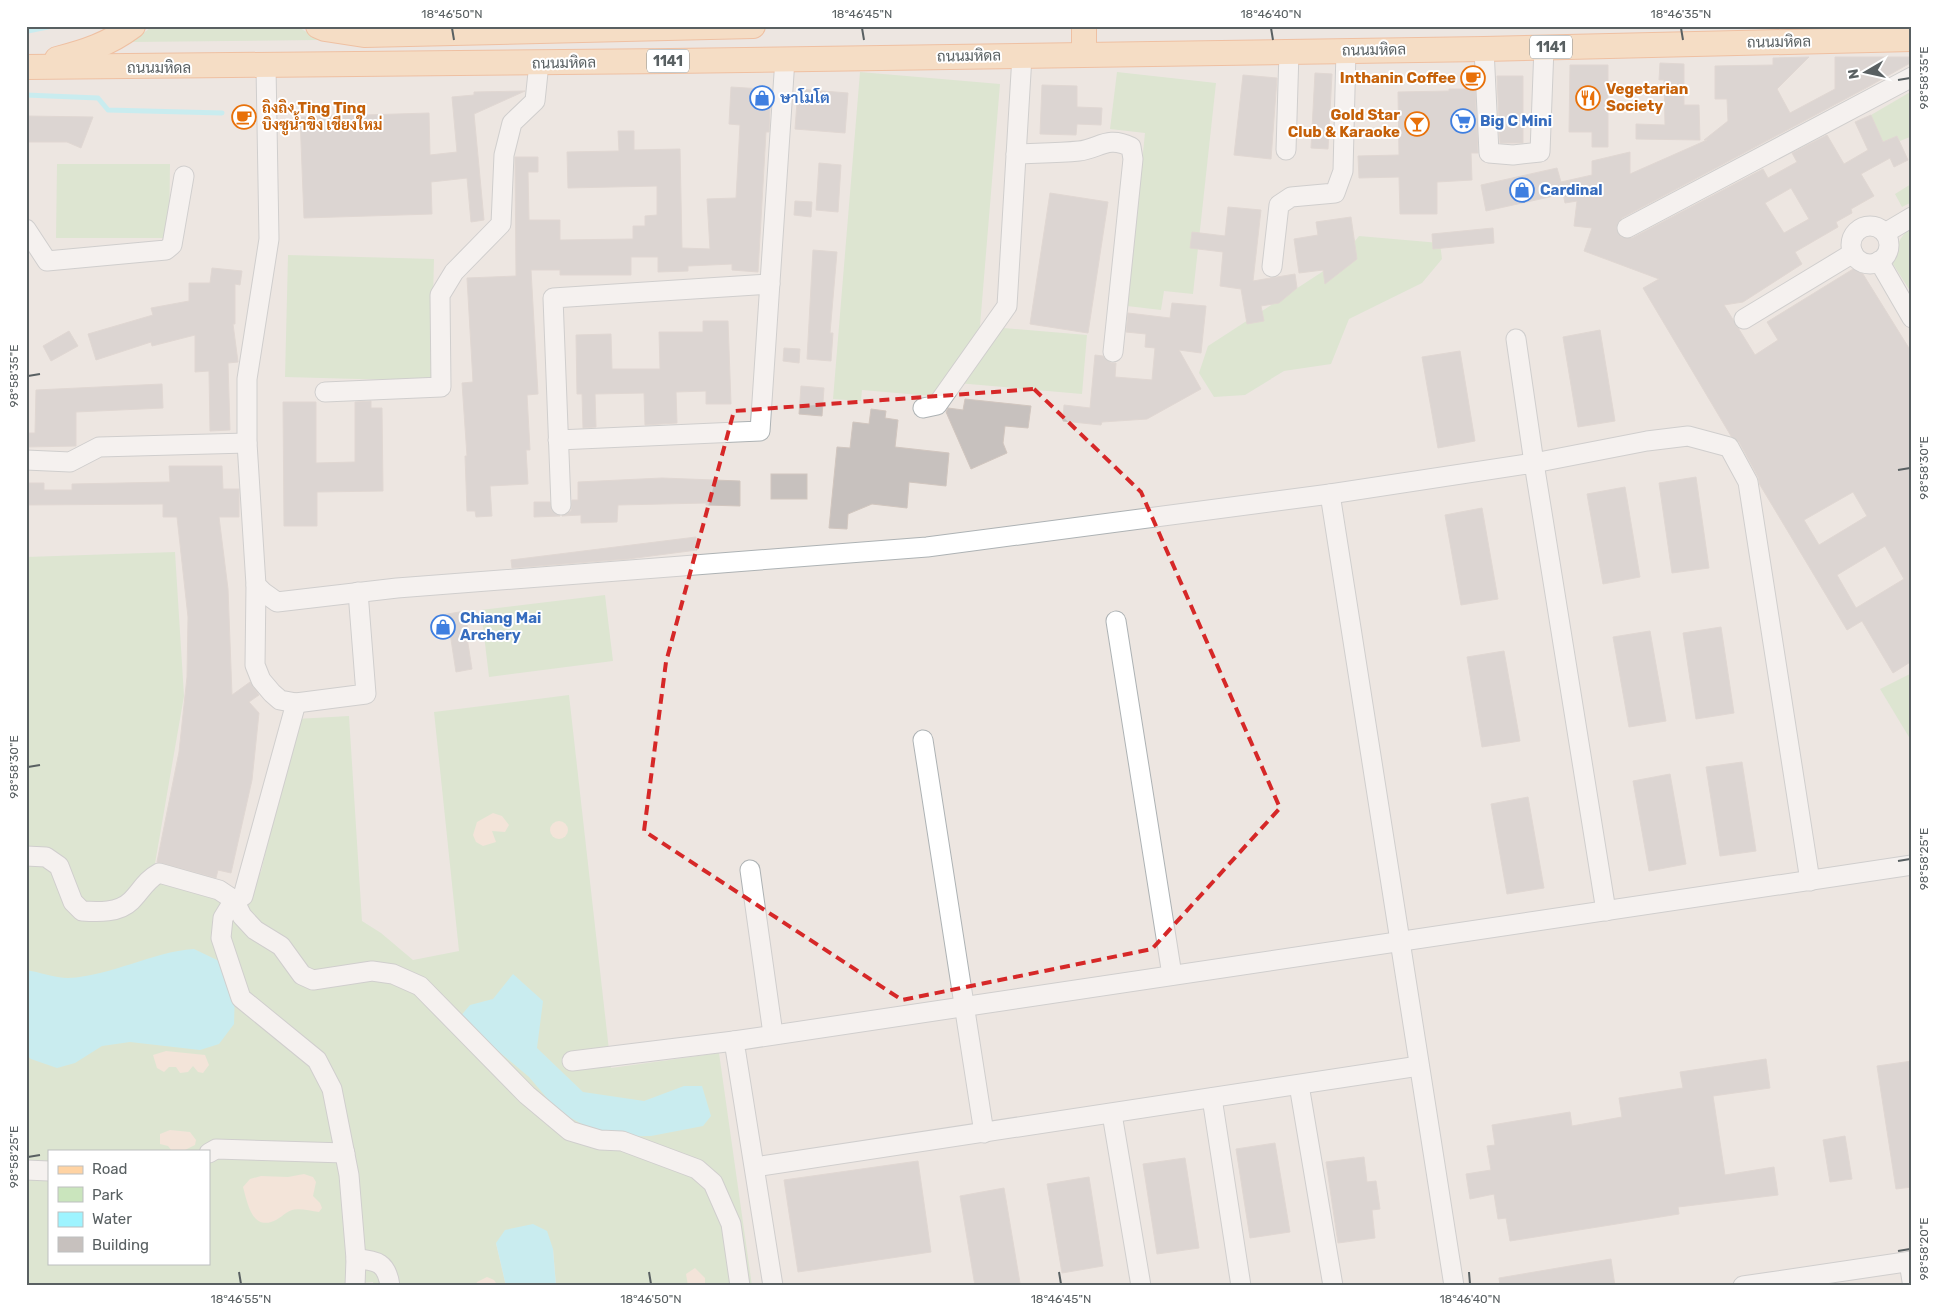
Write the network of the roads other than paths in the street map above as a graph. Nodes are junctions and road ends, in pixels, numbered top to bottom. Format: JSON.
{"nodes":[{"id":1,"x":133,"y":26,"type":"edge"},
{"id":2,"x":753,"y":26,"type":"edge"},
{"id":3,"x":1084,"y":26,"type":"edge"},
{"id":4,"x":321,"y":28,"type":"edge"},
{"id":5,"x":1912,"y":39,"type":"edge"},
{"id":6,"x":1544,"y":47,"type":"junction"},
{"id":7,"x":1484,"y":49,"type":"junction"},
{"id":8,"x":1346,"y":50,"type":"junction"},
{"id":9,"x":1289,"y":52,"type":"junction"},
{"id":10,"x":1084,"y":54,"type":"junction"},
{"id":11,"x":1022,"y":56,"type":"junction"},
{"id":12,"x":785,"y":59,"type":"junction"},
{"id":13,"x":539,"y":63,"type":"junction"},
{"id":14,"x":26,"y":67,"type":"edge"},
{"id":15,"x":266,"y":67,"type":"junction"},
{"id":16,"x":1912,"y":76,"type":"edge"},
{"id":17,"x":1286,"y":150,"type":"dead end"},
{"id":18,"x":1016,"y":154,"type":"junction"},
{"id":19,"x":184,"y":176,"type":"dead end"},
{"id":20,"x":1912,"y":217,"type":"edge"},
{"id":21,"x":1627,"y":228,"type":"dead end"},
{"id":22,"x":26,"y":229,"type":"edge"},
{"id":23,"x":1885,"y":233,"type":"junction"},
{"id":24,"x":1853,"y":253,"type":"junction"},
{"id":25,"x":1879,"y":261,"type":"junction"},
{"id":26,"x":1272,"y":267,"type":"dead end"},
{"id":27,"x":770,"y":284,"type":"junction"},
{"id":28,"x":1912,"y":318,"type":"edge"},
{"id":29,"x":1744,"y":319,"type":"dead end"},
{"id":30,"x":1516,"y":338,"type":"dead end"},
{"id":31,"x":1113,"y":352,"type":"dead end"},
{"id":32,"x":326,"y":392,"type":"dead end"},
{"id":33,"x":923,"y":408,"type":"dead end"},
{"id":34,"x":558,"y":440,"type":"junction"},
{"id":35,"x":247,"y":443,"type":"junction"},
{"id":36,"x":26,"y":460,"type":"edge"},
{"id":37,"x":1534,"y":463,"type":"junction"},
{"id":38,"x":1330,"y":494,"type":"junction"},
{"id":39,"x":560,"y":505,"type":"dead end"},
{"id":40,"x":256,"y":585,"type":"junction"},
{"id":41,"x":358,"y":592,"type":"junction"},
{"id":42,"x":1116,"y":621,"type":"dead end"},
{"id":43,"x":296,"y":703,"type":"junction"},
{"id":44,"x":923,"y":740,"type":"dead end"},
{"id":45,"x":26,"y":856,"type":"edge"},
{"id":46,"x":1912,"y":865,"type":"edge"},
{"id":47,"x":750,"y":870,"type":"dead end"},
{"id":48,"x":1810,"y":880,"type":"junction"},
{"id":49,"x":234,"y":900,"type":"junction"},
{"id":50,"x":1606,"y":911,"type":"junction"},
{"id":51,"x":1400,"y":941,"type":"junction"},
{"id":52,"x":1172,"y":975,"type":"junction"},
{"id":53,"x":965,"y":1006,"type":"junction"},
{"id":54,"x":772,"y":1034,"type":"junction"},
{"id":55,"x":734,"y":1041,"type":"junction"},
{"id":56,"x":572,"y":1061,"type":"dead end"},
{"id":57,"x":1419,"y":1066,"type":"junction"},
{"id":58,"x":1299,"y":1085,"type":"junction"},
{"id":59,"x":1212,"y":1098,"type":"junction"},
{"id":60,"x":1112,"y":1114,"type":"junction"},
{"id":61,"x":984,"y":1133,"type":"junction"},
{"id":62,"x":210,"y":1152,"type":"edge"},
{"id":63,"x":345,"y":1153,"type":"junction"},
{"id":64,"x":755,"y":1167,"type":"junction"},
{"id":65,"x":26,"y":1170,"type":"edge"},
{"id":66,"x":48,"y":1170,"type":"edge"},
{"id":67,"x":356,"y":1259,"type":"junction"},
{"id":68,"x":1910,"y":1262,"type":"edge"},
{"id":69,"x":1912,"y":1281,"type":"edge"},
{"id":70,"x":355,"y":1286,"type":"edge"},
{"id":71,"x":390,"y":1286,"type":"edge"},
{"id":72,"x":740,"y":1286,"type":"edge"},
{"id":73,"x":773,"y":1286,"type":"edge"},
{"id":74,"x":1141,"y":1286,"type":"edge"},
{"id":75,"x":1241,"y":1286,"type":"edge"},
{"id":76,"x":1333,"y":1286,"type":"edge"},
{"id":77,"x":1454,"y":1286,"type":"edge"},
{"id":78,"x":1743,"y":1286,"type":"edge"}],
"edges":[{"from":1,"to":14,"type":"main road"},
{"from":2,"to":4,"type":"main road","number":"1141"},
{"from":3,"to":10,"type":"main road"},
{"from":5,"to":6,"type":"main road","name":"ถนนมหิดล","number":"1141"},
{"from":6,"to":7,"type":"main road","name":"ถนนมหิดล","number":"1141"},
{"from":6,"to":7,"type":"street"},
{"from":7,"to":8,"type":"main road","name":"ถนนมหิดล","number":"1141"},
{"from":8,"to":9,"type":"main road","name":"ถนนมหิดล","number":"1141"},
{"from":8,"to":26,"type":"street"},
{"from":9,"to":10,"type":"main road","name":"ถนนมหิดล","number":"1141"},
{"from":9,"to":17,"type":"street"},
{"from":10,"to":11,"type":"main road","name":"ถนนมหิดล","number":"1141"},
{"from":11,"to":12,"type":"main road","name":"ถนนมหิดล","number":"1141"},
{"from":11,"to":18,"type":"street"},
{"from":12,"to":13,"type":"main road","name":"ถนนมหิดล","number":"1141"},
{"from":12,"to":27,"type":"street"},
{"from":13,"to":15,"type":"main road","name":"ถนนมหิดล","number":"1141"},
{"from":13,"to":32,"type":"street"},
{"from":14,"to":15,"type":"main road","name":"ถนนมหิดล"},
{"from":15,"to":35,"type":"street"},
{"from":16,"to":21,"type":"street"},
{"from":18,"to":31,"type":"street"},
{"from":18,"to":33,"type":"street"},
{"from":19,"to":22,"type":"street"},
{"from":20,"to":23,"type":"street"},
{"from":23,"to":24,"type":"street"},
{"from":23,"to":25,"type":"street"},
{"from":24,"to":25,"type":"street"},
{"from":24,"to":29,"type":"street"},
{"from":25,"to":28,"type":"street"},
{"from":27,"to":34,"type":"street"},
{"from":27,"to":34,"type":"street"},
{"from":30,"to":37,"type":"street"},
{"from":34,"to":39,"type":"street"},
{"from":35,"to":36,"type":"street"},
{"from":35,"to":40,"type":"street"},
{"from":37,"to":38,"type":"street"},
{"from":37,"to":48,"type":"street"},
{"from":37,"to":50,"type":"street"},
{"from":38,"to":41,"type":"street"},
{"from":38,"to":51,"type":"street"},
{"from":40,"to":41,"type":"street"},
{"from":40,"to":43,"type":"street"},
{"from":41,"to":43,"type":"street"},
{"from":42,"to":52,"type":"street"},
{"from":43,"to":49,"type":"street"},
{"from":44,"to":53,"type":"street"},
{"from":45,"to":49,"type":"street"},
{"from":46,"to":48,"type":"street"},
{"from":47,"to":54,"type":"street"},
{"from":48,"to":50,"type":"street"},
{"from":49,"to":63,"type":"street"},
{"from":49,"to":72,"type":"street"},
{"from":50,"to":51,"type":"street"},
{"from":51,"to":52,"type":"street"},
{"from":51,"to":57,"type":"street"},
{"from":52,"to":53,"type":"street"},
{"from":53,"to":54,"type":"street"},
{"from":53,"to":61,"type":"street"},
{"from":54,"to":55,"type":"street"},
{"from":55,"to":56,"type":"street"},
{"from":55,"to":64,"type":"street"},
{"from":57,"to":58,"type":"street"},
{"from":57,"to":77,"type":"street"},
{"from":58,"to":59,"type":"street"},
{"from":58,"to":76,"type":"street"},
{"from":59,"to":60,"type":"street"},
{"from":59,"to":75,"type":"street"},
{"from":60,"to":61,"type":"street"},
{"from":60,"to":74,"type":"street"},
{"from":61,"to":64,"type":"street"},
{"from":62,"to":63,"type":"street"},
{"from":63,"to":67,"type":"street"},
{"from":64,"to":73,"type":"street"},
{"from":65,"to":66,"type":"street"},
{"from":67,"to":70,"type":"street"},
{"from":67,"to":71,"type":"street"},
{"from":68,"to":69,"type":"street"},
{"from":68,"to":78,"type":"street"}]}
